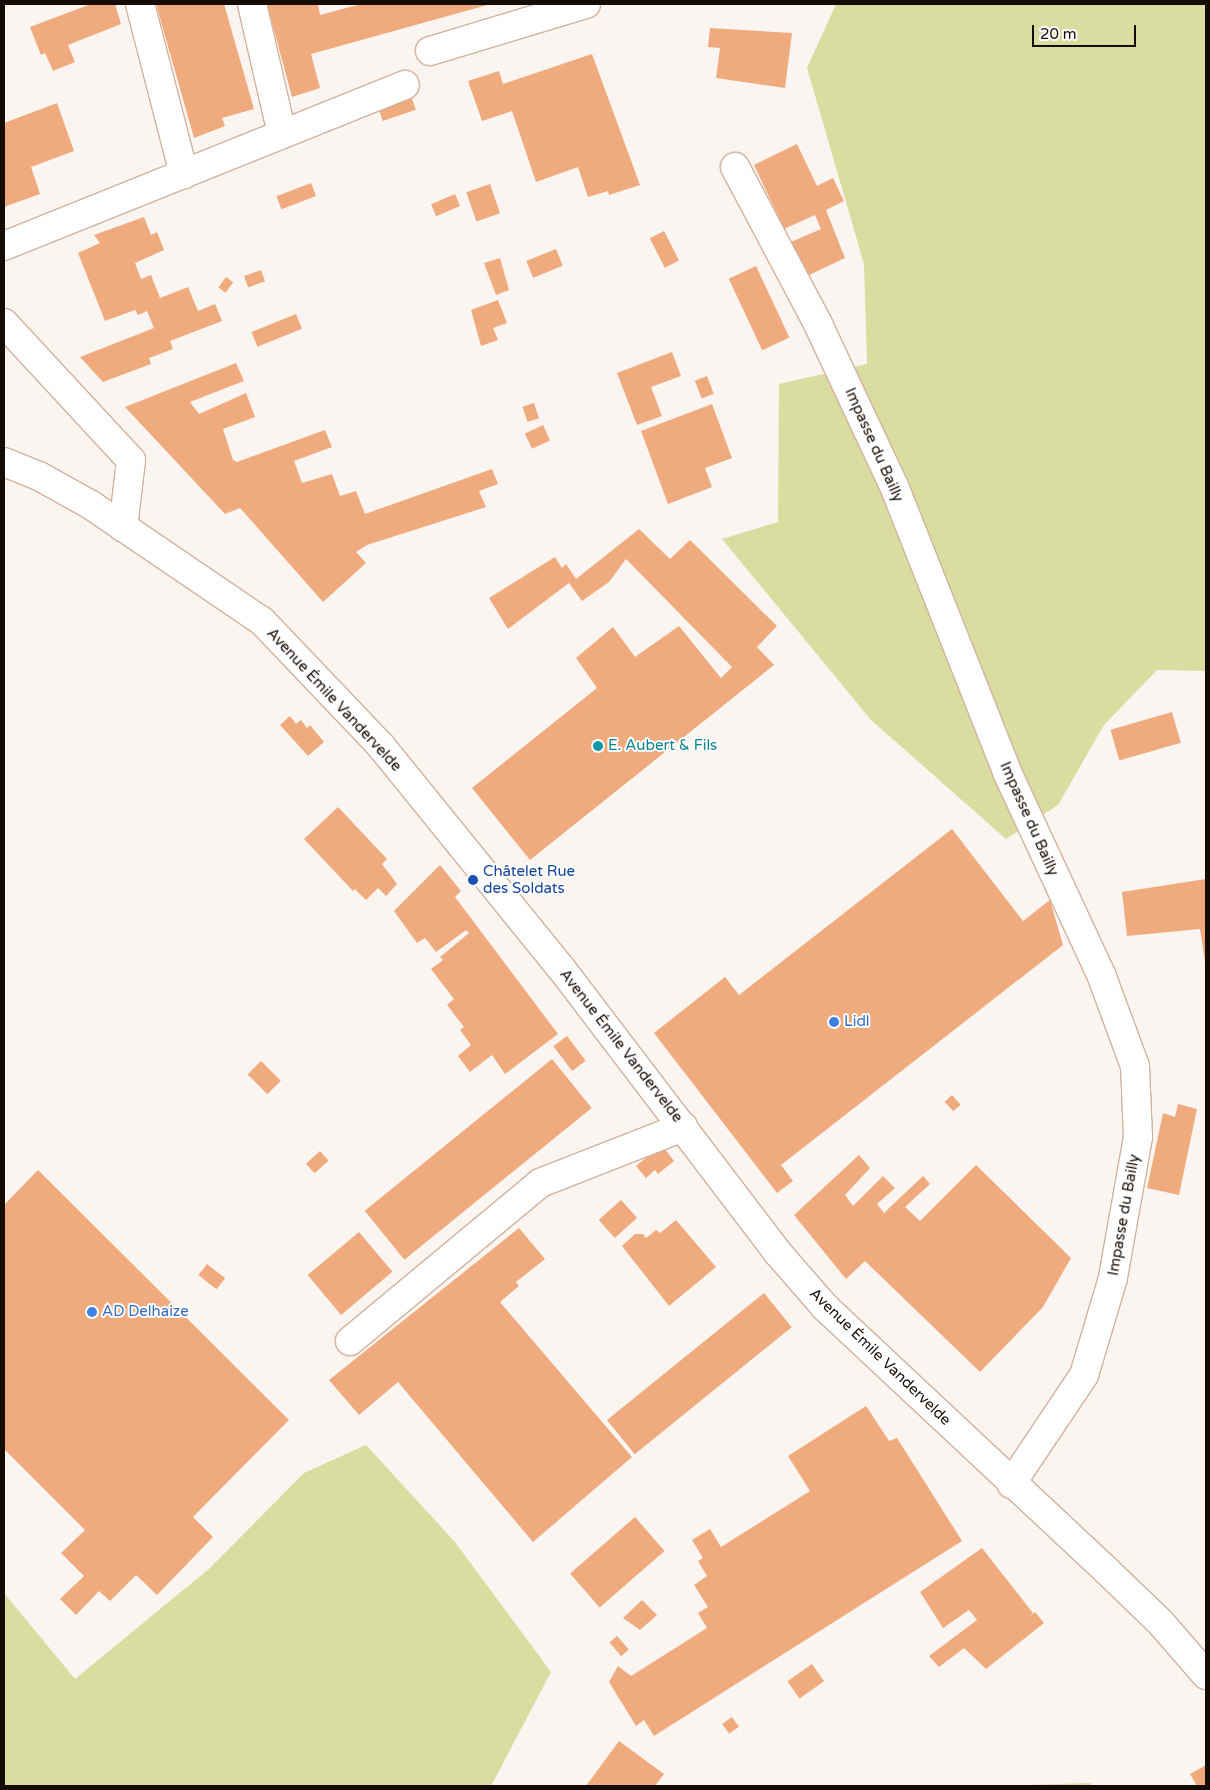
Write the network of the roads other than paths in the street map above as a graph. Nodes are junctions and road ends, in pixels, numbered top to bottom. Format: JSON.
{"nodes":[{"id":1,"x":140,"y":4,"type":"edge"},
{"id":2,"x":252,"y":4,"type":"edge"},
{"id":3,"x":586,"y":4,"type":"edge"},
{"id":4,"x":430,"y":51,"type":"dead end"},
{"id":5,"x":405,"y":85,"type":"dead end"},
{"id":6,"x":282,"y":134,"type":"junction"},
{"id":7,"x":736,"y":167,"type":"dead end"},
{"id":8,"x":184,"y":174,"type":"junction"},
{"id":9,"x":4,"y":246,"type":"edge"},
{"id":10,"x":4,"y":323,"type":"edge"},
{"id":11,"x":4,"y":462,"type":"edge"},
{"id":12,"x":124,"y":528,"type":"junction"},
{"id":13,"x":683,"y":1127,"type":"junction"},
{"id":14,"x":350,"y":1341,"type":"dead end"},
{"id":15,"x":1011,"y":1484,"type":"junction"},
{"id":16,"x":1206,"y":1675,"type":"edge"}],
"edges":[{"from":1,"to":8,"type":"main road"},
{"from":2,"to":6,"type":"main road"},
{"from":3,"to":4,"type":"main road"},
{"from":5,"to":6,"type":"main road"},
{"from":6,"to":8,"type":"main road"},
{"from":7,"to":15,"type":"main road","name":"Impasse du Bailly"},
{"from":8,"to":9,"type":"main road"},
{"from":10,"to":12,"type":"main road"},
{"from":11,"to":12,"type":"main road","name":"Avenue Émile Vandervelde"},
{"from":12,"to":13,"type":"main road","name":"Avenue Émile Vandervelde"},
{"from":13,"to":14,"type":"main road"},
{"from":13,"to":15,"type":"main road","name":"Avenue Émile Vandervelde"},
{"from":15,"to":16,"type":"main road","name":"Avenue Émile Vandervelde"}]}
